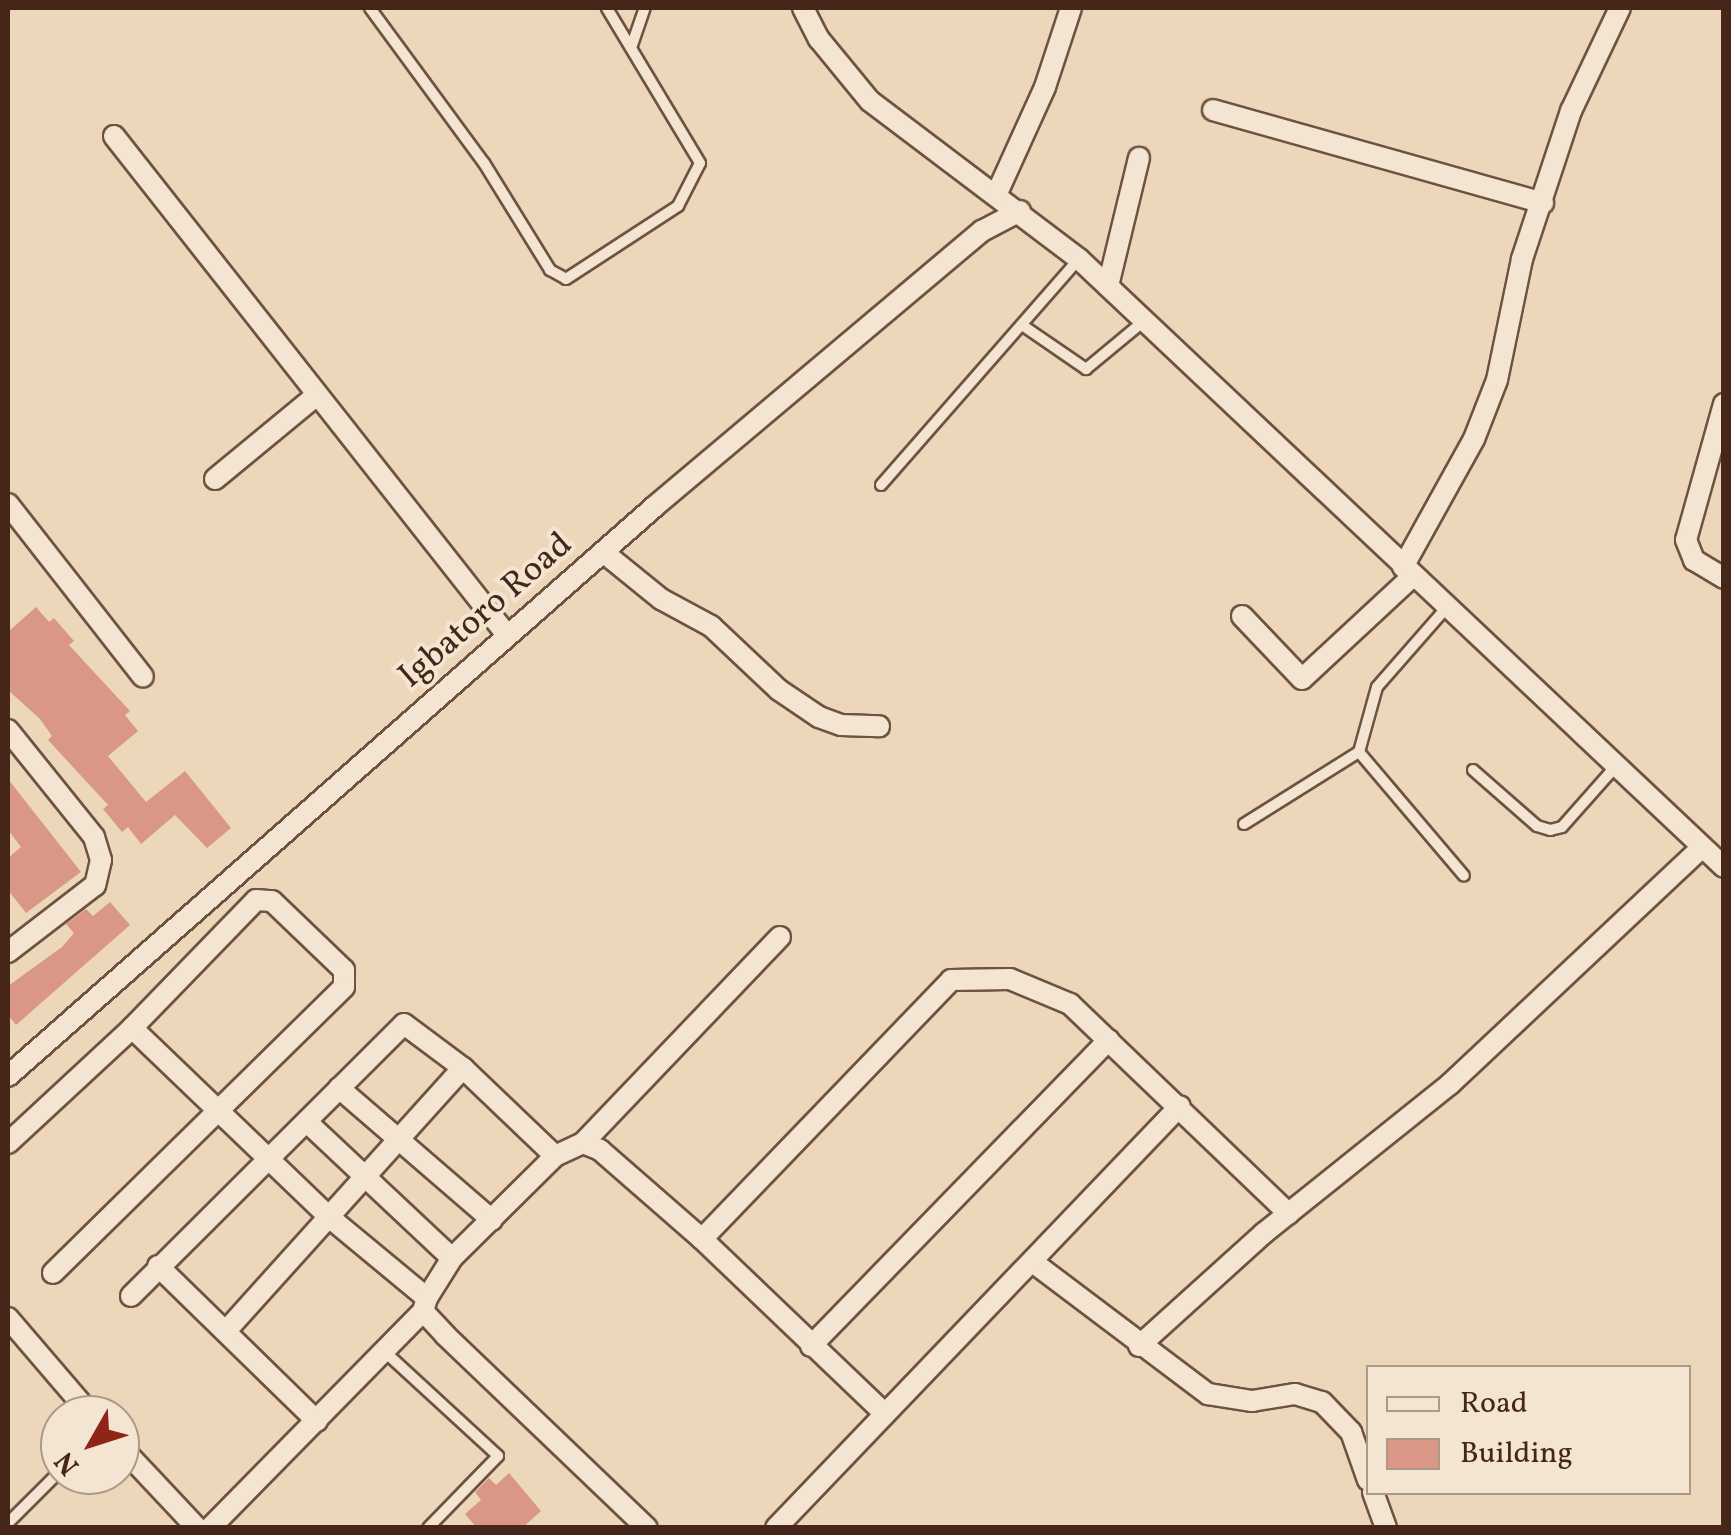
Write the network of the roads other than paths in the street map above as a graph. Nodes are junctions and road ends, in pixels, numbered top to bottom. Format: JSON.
{"nodes":[{"id":1,"x":370,"y":8,"type":"edge"},
{"id":2,"x":607,"y":8,"type":"edge"},
{"id":3,"x":645,"y":8,"type":"edge"},
{"id":4,"x":803,"y":8,"type":"edge"},
{"id":5,"x":1071,"y":8,"type":"edge"},
{"id":6,"x":1620,"y":8,"type":"edge"},
{"id":7,"x":632,"y":45,"type":"junction"},
{"id":8,"x":1213,"y":110,"type":"dead end"},
{"id":9,"x":114,"y":136,"type":"dead end"},
{"id":10,"x":1140,"y":158,"type":"dead end"},
{"id":11,"x":997,"y":192,"type":"junction"},
{"id":12,"x":1543,"y":202,"type":"junction"},
{"id":13,"x":1020,"y":211,"type":"junction"},
{"id":14,"x":1080,"y":260,"type":"junction"},
{"id":15,"x":1108,"y":286,"type":"junction"},
{"id":16,"x":1145,"y":320,"type":"junction"},
{"id":17,"x":1022,"y":325,"type":"junction"},
{"id":18,"x":317,"y":395,"type":"junction"},
{"id":19,"x":1724,"y":404,"type":"edge"},
{"id":20,"x":215,"y":480,"type":"dead end"},
{"id":21,"x":881,"y":485,"type":"dead end"},
{"id":22,"x":8,"y":504,"type":"edge"},
{"id":23,"x":602,"y":552,"type":"junction"},
{"id":24,"x":1408,"y":571,"type":"junction"},
{"id":25,"x":1724,"y":578,"type":"edge"},
{"id":26,"x":1447,"y":607,"type":"junction"},
{"id":27,"x":1242,"y":616,"type":"dead end"},
{"id":28,"x":508,"y":635,"type":"junction"},
{"id":29,"x":143,"y":676,"type":"dead end"},
{"id":30,"x":879,"y":726,"type":"dead end"},
{"id":31,"x":8,"y":730,"type":"edge"},
{"id":32,"x":1359,"y":752,"type":"junction"},
{"id":33,"x":1616,"y":765,"type":"junction"},
{"id":34,"x":1473,"y":770,"type":"dead end"},
{"id":35,"x":1244,"y":824,"type":"dead end"},
{"id":36,"x":1702,"y":847,"type":"junction"},
{"id":37,"x":1724,"y":867,"type":"edge"},
{"id":38,"x":1464,"y":876,"type":"dead end"},
{"id":39,"x":780,"y":937,"type":"dead end"},
{"id":40,"x":11,"y":944,"type":"edge"},
{"id":41,"x":132,"y":1028,"type":"junction"},
{"id":42,"x":1109,"y":1040,"type":"junction"},
{"id":43,"x":463,"y":1068,"type":"junction"},
{"id":44,"x":8,"y":1076,"type":"edge"},
{"id":45,"x":340,"y":1088,"type":"junction"},
{"id":46,"x":1180,"y":1106,"type":"junction"},
{"id":47,"x":218,"y":1114,"type":"junction"},
{"id":48,"x":308,"y":1123,"type":"junction"},
{"id":49,"x":8,"y":1143,"type":"edge"},
{"id":50,"x":398,"y":1143,"type":"junction"},
{"id":51,"x":583,"y":1143,"type":"junction"},
{"id":52,"x":556,"y":1156,"type":"junction"},
{"id":53,"x":268,"y":1159,"type":"junction"},
{"id":54,"x":366,"y":1178,"type":"junction"},
{"id":55,"x":1289,"y":1214,"type":"junction"},
{"id":56,"x":329,"y":1218,"type":"junction"},
{"id":57,"x":492,"y":1220,"type":"junction"},
{"id":58,"x":702,"y":1239,"type":"junction"},
{"id":59,"x":452,"y":1258,"type":"junction"},
{"id":60,"x":1034,"y":1263,"type":"junction"},
{"id":61,"x":158,"y":1266,"type":"junction"},
{"id":62,"x":53,"y":1273,"type":"dead end"},
{"id":63,"x":131,"y":1296,"type":"dead end"},
{"id":64,"x":425,"y":1304,"type":"junction"},
{"id":65,"x":8,"y":1318,"type":"edge"},
{"id":66,"x":226,"y":1331,"type":"junction"},
{"id":67,"x":812,"y":1346,"type":"junction"},
{"id":68,"x":1139,"y":1346,"type":"junction"},
{"id":69,"x":384,"y":1351,"type":"junction"},
{"id":70,"x":70,"y":1395,"type":"edge"},
{"id":71,"x":884,"y":1413,"type":"junction"},
{"id":72,"x":316,"y":1420,"type":"junction"},
{"id":73,"x":140,"y":1467,"type":"edge"},
{"id":74,"x":1366,"y":1474,"type":"edge"},
{"id":75,"x":40,"y":1491,"type":"edge"},
{"id":76,"x":1374,"y":1495,"type":"edge"},
{"id":77,"x":8,"y":1523,"type":"edge"},
{"id":78,"x":197,"y":1528,"type":"edge"},
{"id":79,"x":210,"y":1528,"type":"edge"},
{"id":80,"x":428,"y":1528,"type":"edge"},
{"id":81,"x":647,"y":1528,"type":"edge"},
{"id":82,"x":776,"y":1528,"type":"edge"},
{"id":83,"x":1386,"y":1528,"type":"edge"}],
"edges":[{"from":1,"to":7,"type":"lane"},
{"from":2,"to":7,"type":"lane"},
{"from":3,"to":7,"type":"lane"},
{"from":4,"to":11,"type":"street"},
{"from":5,"to":11,"type":"street"},
{"from":6,"to":12,"type":"street"},
{"from":8,"to":12,"type":"street"},
{"from":9,"to":18,"type":"street"},
{"from":10,"to":15,"type":"street"},
{"from":11,"to":13,"type":"street"},
{"from":12,"to":24,"type":"street"},
{"from":13,"to":14,"type":"street"},
{"from":13,"to":23,"type":"street","name":"Igbatoro Road"},
{"from":14,"to":15,"type":"street"},
{"from":14,"to":17,"type":"lane"},
{"from":15,"to":16,"type":"street"},
{"from":16,"to":17,"type":"lane"},
{"from":16,"to":24,"type":"street"},
{"from":17,"to":21,"type":"lane"},
{"from":18,"to":20,"type":"street"},
{"from":18,"to":28,"type":"street"},
{"from":19,"to":25,"type":"street"},
{"from":22,"to":29,"type":"street"},
{"from":23,"to":28,"type":"street","name":"Igbatoro Road"},
{"from":23,"to":30,"type":"street"},
{"from":24,"to":26,"type":"street"},
{"from":24,"to":27,"type":"street"},
{"from":26,"to":32,"type":"lane"},
{"from":26,"to":33,"type":"street"},
{"from":28,"to":44,"type":"street","name":"Igbatoro Road"},
{"from":31,"to":40,"type":"street"},
{"from":32,"to":35,"type":"lane"},
{"from":32,"to":38,"type":"lane"},
{"from":33,"to":34,"type":"lane"},
{"from":33,"to":36,"type":"street"},
{"from":36,"to":37,"type":"street"},
{"from":36,"to":55,"type":"street"},
{"from":39,"to":51,"type":"street"},
{"from":41,"to":47,"type":"street"},
{"from":41,"to":47,"type":"street"},
{"from":41,"to":49,"type":"street"},
{"from":42,"to":46,"type":"street"},
{"from":42,"to":58,"type":"street"},
{"from":42,"to":67,"type":"street"},
{"from":43,"to":45,"type":"street"},
{"from":43,"to":50,"type":"street"},
{"from":43,"to":52,"type":"street"},
{"from":45,"to":48,"type":"street"},
{"from":45,"to":50,"type":"street"},
{"from":46,"to":55,"type":"street"},
{"from":46,"to":60,"type":"street"},
{"from":47,"to":53,"type":"street"},
{"from":47,"to":62,"type":"street"},
{"from":48,"to":53,"type":"street"},
{"from":48,"to":54,"type":"street"},
{"from":50,"to":54,"type":"street"},
{"from":50,"to":57,"type":"street"},
{"from":51,"to":52,"type":"street"},
{"from":51,"to":58,"type":"street"},
{"from":52,"to":57,"type":"street"},
{"from":53,"to":56,"type":"street"},
{"from":53,"to":61,"type":"street"},
{"from":54,"to":56,"type":"street"},
{"from":54,"to":59,"type":"street"},
{"from":55,"to":68,"type":"street"},
{"from":56,"to":64,"type":"street"},
{"from":56,"to":66,"type":"street"},
{"from":57,"to":59,"type":"street"},
{"from":58,"to":67,"type":"street"},
{"from":59,"to":64,"type":"street"},
{"from":60,"to":68,"type":"street"},
{"from":60,"to":71,"type":"street"},
{"from":61,"to":63,"type":"street"},
{"from":61,"to":66,"type":"street"},
{"from":64,"to":69,"type":"street"},
{"from":64,"to":81,"type":"street"},
{"from":65,"to":70,"type":"street"},
{"from":66,"to":72,"type":"street"},
{"from":67,"to":71,"type":"street"},
{"from":68,"to":74,"type":"street"},
{"from":69,"to":72,"type":"street"},
{"from":69,"to":80,"type":"lane"},
{"from":71,"to":82,"type":"street"},
{"from":72,"to":79,"type":"street"},
{"from":73,"to":78,"type":"street"},
{"from":75,"to":77,"type":"lane"},
{"from":76,"to":83,"type":"street"}]}
